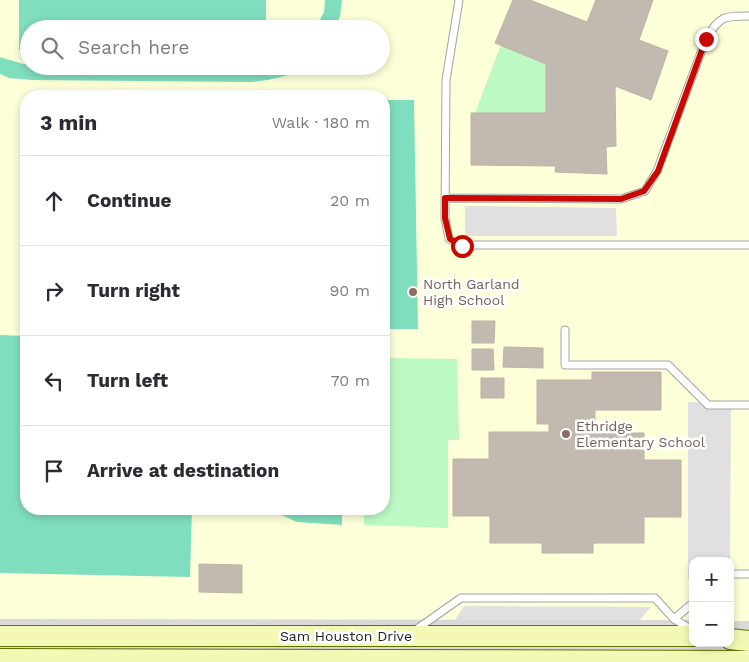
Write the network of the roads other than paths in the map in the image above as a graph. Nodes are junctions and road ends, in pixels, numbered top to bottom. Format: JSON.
{"nodes":[{"id":1,"x":459,"y":0,"type":"edge"},
{"id":2,"x":749,"y":16,"type":"edge"},
{"id":3,"x":445,"y":198,"type":"junction"},
{"id":4,"x":749,"y":246,"type":"edge"},
{"id":5,"x":565,"y":330,"type":"dead end"},
{"id":6,"x":749,"y":405,"type":"edge"},
{"id":7,"x":734,"y":574,"type":"edge"},
{"id":8,"x":749,"y":574,"type":"edge"},
{"id":9,"x":689,"y":606,"type":"edge"},
{"id":10,"x":674,"y":619,"type":"junction"},
{"id":11,"x":689,"y":628,"type":"edge"},
{"id":12,"x":0,"y":636,"type":"edge"},
{"id":13,"x":210,"y":636,"type":"junction"},
{"id":14,"x":407,"y":636,"type":"junction"},
{"id":15,"x":689,"y":636,"type":"edge"},
{"id":16,"x":734,"y":639,"type":"edge"},
{"id":17,"x":749,"y":641,"type":"edge"},
{"id":18,"x":0,"y":659,"type":"edge"},
{"id":19,"x":209,"y":661,"type":"edge"},
{"id":20,"x":749,"y":661,"type":"edge"}],
"edges":[{"from":1,"to":3,"type":"lane"},
{"from":2,"to":3,"type":"lane"},
{"from":3,"to":4,"type":"lane"},
{"from":5,"to":6,"type":"lane"},
{"from":7,"to":8,"type":"lane"},
{"from":9,"to":10,"type":"lane"},
{"from":10,"to":11,"type":"lane"},
{"from":10,"to":14,"type":"lane"},
{"from":12,"to":13,"type":"street","name":"Sam Houston Drive"},
{"from":13,"to":14,"type":"street","name":"Sam Houston Drive"},
{"from":13,"to":19,"type":"street"},
{"from":14,"to":15,"type":"street","name":"Sam Houston Drive"},
{"from":16,"to":17,"type":"street"},
{"from":18,"to":19,"type":"street","name":"Sam Houston Drive"},
{"from":19,"to":20,"type":"street","name":"Sam Houston Drive"}]}
